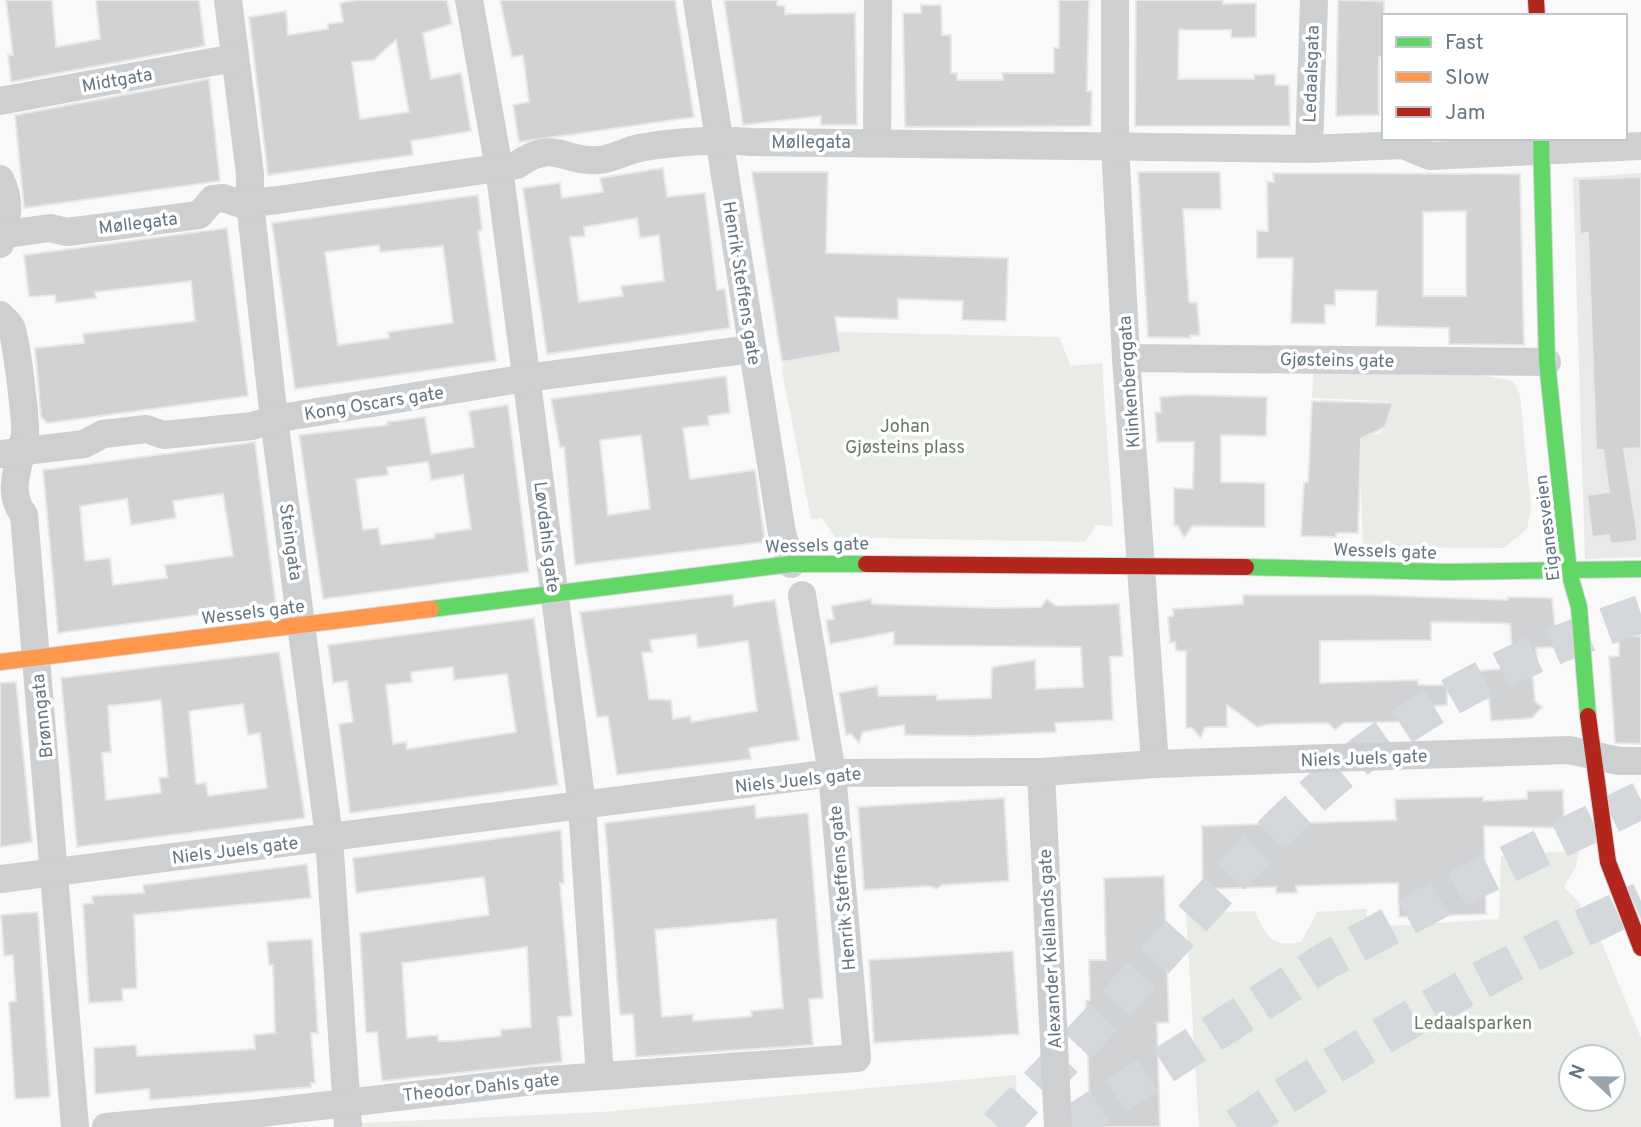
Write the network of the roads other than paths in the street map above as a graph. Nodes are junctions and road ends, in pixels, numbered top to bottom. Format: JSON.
{"nodes":[{"id":1,"x":228,"y":0,"type":"edge"},
{"id":2,"x":469,"y":0,"type":"edge"},
{"id":3,"x":697,"y":0,"type":"edge"},
{"id":4,"x":878,"y":0,"type":"edge"},
{"id":5,"x":1115,"y":0,"type":"edge"},
{"id":6,"x":1314,"y":0,"type":"edge"},
{"id":7,"x":234,"y":58,"type":"junction"},
{"id":8,"x":0,"y":101,"type":"edge"},
{"id":9,"x":719,"y":139,"type":"junction"},
{"id":10,"x":877,"y":143,"type":"junction"},
{"id":11,"x":1115,"y":144,"type":"junction"},
{"id":12,"x":1542,"y":144,"type":"edge"},
{"id":13,"x":1641,"y":146,"type":"edge"},
{"id":14,"x":1308,"y":149,"type":"junction"},
{"id":15,"x":499,"y":168,"type":"junction"},
{"id":16,"x":0,"y":179,"type":"edge"},
{"id":17,"x":250,"y":203,"type":"junction"},
{"id":18,"x":1,"y":238,"type":"edge"},
{"id":19,"x":0,"y":315,"type":"edge"},
{"id":20,"x":752,"y":349,"type":"junction"},
{"id":21,"x":1126,"y":358,"type":"junction"},
{"id":22,"x":1547,"y":362,"type":"junction"},
{"id":23,"x":526,"y":378,"type":"junction"},
{"id":24,"x":274,"y":419,"type":"junction"},
{"id":25,"x":11,"y":453,"type":"edge"},
{"id":26,"x":792,"y":564,"type":"junction"},
{"id":27,"x":1141,"y":565,"type":"junction"},
{"id":28,"x":1641,"y":569,"type":"edge"},
{"id":29,"x":1569,"y":572,"type":"junction"},
{"id":30,"x":554,"y":591,"type":"junction"},
{"id":31,"x":802,"y":595,"type":"dead end"},
{"id":32,"x":303,"y":625,"type":"junction"},
{"id":33,"x":36,"y":657,"type":"junction"},
{"id":34,"x":0,"y":662,"type":"edge"},
{"id":35,"x":1618,"y":760,"type":"edge"},
{"id":36,"x":1155,"y":764,"type":"junction"},
{"id":37,"x":1041,"y":772,"type":"junction"},
{"id":38,"x":832,"y":773,"type":"junction"},
{"id":39,"x":582,"y":805,"type":"junction"},
{"id":40,"x":329,"y":837,"type":"junction"},
{"id":41,"x":54,"y":873,"type":"junction"},
{"id":42,"x":0,"y":879,"type":"edge"},
{"id":43,"x":1641,"y":948,"type":"edge"},
{"id":44,"x":857,"y":1058,"type":"joint"},
{"id":45,"x":600,"y":1076,"type":"junction"},
{"id":46,"x":347,"y":1115,"type":"edge"},
{"id":47,"x":75,"y":1127,"type":"edge"},
{"id":48,"x":106,"y":1127,"type":"edge"},
{"id":49,"x":1058,"y":1127,"type":"edge"}],
"edges":[{"from":1,"to":7,"type":"street","name":"Steingata"},
{"from":2,"to":15,"type":"street","name":"Løvdahls gate"},
{"from":3,"to":9,"type":"street","name":"Henrik Steffens gate"},
{"from":4,"to":10,"type":"street"},
{"from":5,"to":11,"type":"street","name":"Klinkenberggata"},
{"from":6,"to":14,"type":"street","name":"Ledaalsgata"},
{"from":7,"to":8,"type":"street","name":"Midtgata"},
{"from":7,"to":17,"type":"street","name":"Steingata"},
{"from":9,"to":10,"type":"street","name":"Møllegata"},
{"from":9,"to":15,"type":"street","name":"Møllegata"},
{"from":9,"to":20,"type":"street","name":"Henrik Steffens gate"},
{"from":10,"to":11,"type":"street","name":"Møllegata"},
{"from":11,"to":14,"type":"street","name":"Møllegata"},
{"from":11,"to":21,"type":"street","name":"Klinkenberggata"},
{"from":12,"to":13,"type":"street","name":"Møllegata"},
{"from":12,"to":14,"type":"street","name":"Møllegata"},
{"from":12,"to":22,"type":"main road","name":"Eiganesveien"},
{"from":15,"to":17,"type":"street","name":"Møllegata"},
{"from":15,"to":23,"type":"street","name":"Løvdahls gate"},
{"from":16,"to":18,"type":"street"},
{"from":17,"to":18,"type":"street","name":"Møllegata"},
{"from":17,"to":24,"type":"street","name":"Steingata"},
{"from":19,"to":25,"type":"street","name":"Brønngata"},
{"from":20,"to":23,"type":"street","name":"Kong Oscars gate"},
{"from":20,"to":26,"type":"street","name":"Henrik Steffens gate"},
{"from":21,"to":22,"type":"street","name":"Gjøsteins gate"},
{"from":21,"to":27,"type":"street","name":"Klinkenberggata"},
{"from":22,"to":29,"type":"main road","name":"Eiganesveien"},
{"from":23,"to":24,"type":"street","name":"Kong Oscars gate"},
{"from":23,"to":30,"type":"street","name":"Løvdahls gate"},
{"from":24,"to":25,"type":"street","name":"Kong Oscars gate"},
{"from":24,"to":32,"type":"street","name":"Steingata"},
{"from":25,"to":33,"type":"street","name":"Brønngata"},
{"from":26,"to":27,"type":"main road","name":"Wessels gate"},
{"from":26,"to":30,"type":"main road","name":"Wessels gate"},
{"from":27,"to":29,"type":"main road","name":"Wessels gate"},
{"from":27,"to":36,"type":"street","name":"Klinkenberggata"},
{"from":28,"to":29,"type":"main road","name":"Wessels gate"},
{"from":29,"to":35,"type":"main road","name":"Eiganesveien"},
{"from":30,"to":32,"type":"main road","name":"Wessels gate"},
{"from":30,"to":39,"type":"street","name":"Løvdahls gate"},
{"from":31,"to":38,"type":"street","name":"Henrik Steffens gate"},
{"from":32,"to":33,"type":"main road","name":"Wessels gate"},
{"from":32,"to":40,"type":"street","name":"Steingata"},
{"from":33,"to":34,"type":"main road","name":"Wessels gate"},
{"from":33,"to":41,"type":"street","name":"Brønngata"},
{"from":35,"to":36,"type":"street","name":"Niels Juels gate"},
{"from":35,"to":43,"type":"main road","name":"Eiganesveien"},
{"from":36,"to":37,"type":"street","name":"Niels Juels gate"},
{"from":37,"to":38,"type":"street","name":"Niels Juels gate"},
{"from":37,"to":49,"type":"street","name":"Alexander Kiellands gate"},
{"from":38,"to":39,"type":"street","name":"Niels Juels gate"},
{"from":38,"to":44,"type":"street","name":"Henrik Steffens gate"},
{"from":39,"to":40,"type":"street","name":"Niels Juels gate"},
{"from":39,"to":45,"type":"street","name":"Løvdahls gate"},
{"from":40,"to":41,"type":"street","name":"Niels Juels gate"},
{"from":40,"to":46,"type":"street","name":"Steingata"},
{"from":41,"to":42,"type":"street","name":"Niels Juels gate"},
{"from":41,"to":47,"type":"street","name":"Brønngata"},
{"from":44,"to":45,"type":"street","name":"Theodor Dahls gate"},
{"from":45,"to":46,"type":"street","name":"Theodor Dahls gate"},
{"from":46,"to":48,"type":"street","name":"Theodor Dahls gate"}]}
